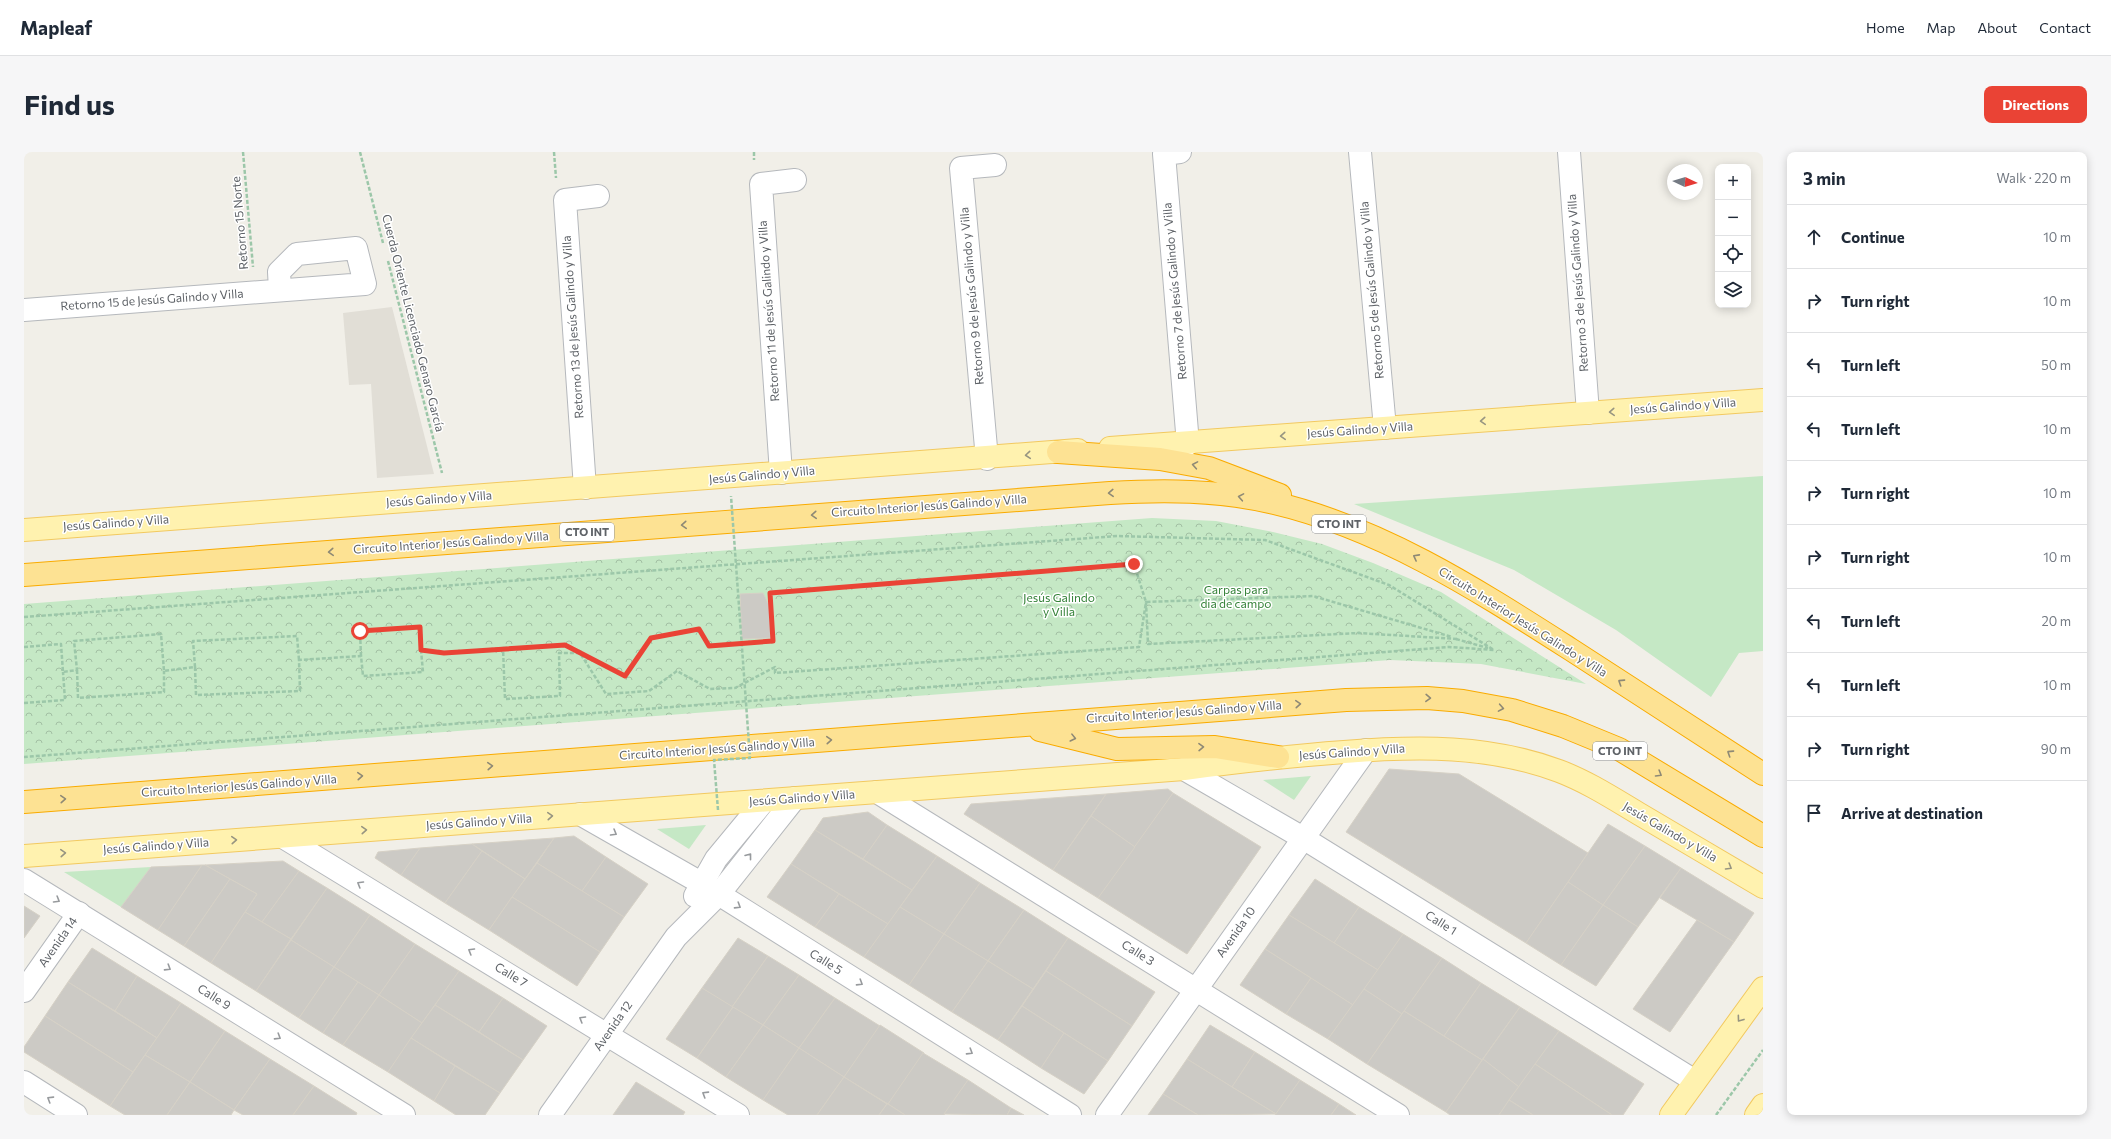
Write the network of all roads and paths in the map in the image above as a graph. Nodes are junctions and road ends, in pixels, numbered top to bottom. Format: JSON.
{"nodes":[{"id":1,"x":243,"y":152,"type":"edge"},
{"id":2,"x":360,"y":152,"type":"edge"},
{"id":3,"x":1180,"y":152,"type":"edge"},
{"id":4,"x":1360,"y":152,"type":"edge"},
{"id":5,"x":1569,"y":152,"type":"edge"},
{"id":6,"x":995,"y":164,"type":"dead end"},
{"id":7,"x":795,"y":180,"type":"dead end"},
{"id":8,"x":598,"y":196,"type":"dead end"},
{"id":9,"x":383,"y":244,"type":"dead end"},
{"id":10,"x":387,"y":259,"type":"dead end"},
{"id":11,"x":280,"y":290,"type":"dead end"},
{"id":12,"x":255,"y":292,"type":"junction"},
{"id":13,"x":24,"y":310,"type":"edge"},
{"id":14,"x":1763,"y":400,"type":"edge"},
{"id":15,"x":1588,"y":413,"type":"junction"},
{"id":16,"x":1385,"y":428,"type":"junction"},
{"id":17,"x":1188,"y":444,"type":"junction"},
{"id":18,"x":1058,"y":452,"type":"junction"},
{"id":19,"x":987,"y":458,"type":"junction"},
{"id":20,"x":781,"y":473,"type":"junction"},
{"id":21,"x":585,"y":488,"type":"junction"},
{"id":22,"x":731,"y":496,"type":"dead end"},
{"id":23,"x":449,"y":498,"type":"junction"},
{"id":24,"x":1335,"y":522,"type":"junction"},
{"id":25,"x":24,"y":530,"type":"edge"},
{"id":26,"x":24,"y":576,"type":"edge"},
{"id":27,"x":1146,"y":602,"type":"junction"},
{"id":28,"x":24,"y":617,"type":"edge"},
{"id":29,"x":1458,"y":639,"type":"junction"},
{"id":30,"x":24,"y":647,"type":"edge"},
{"id":31,"x":503,"y":648,"type":"junction"},
{"id":32,"x":421,"y":650,"type":"junction"},
{"id":33,"x":1494,"y":650,"type":"junction"},
{"id":34,"x":580,"y":653,"type":"junction"},
{"id":35,"x":361,"y":656,"type":"junction"},
{"id":36,"x":298,"y":660,"type":"junction"},
{"id":37,"x":195,"y":667,"type":"junction"},
{"id":38,"x":77,"y":670,"type":"junction"},
{"id":39,"x":164,"y":671,"type":"junction"},
{"id":40,"x":63,"y":672,"type":"junction"},
{"id":41,"x":24,"y":703,"type":"edge"},
{"id":42,"x":1021,"y":725,"type":"junction"},
{"id":43,"x":1366,"y":750,"type":"junction"},
{"id":44,"x":24,"y":757,"type":"edge"},
{"id":45,"x":1278,"y":757,"type":"junction"},
{"id":46,"x":1184,"y":769,"type":"junction"},
{"id":47,"x":1763,"y":774,"type":"edge"},
{"id":48,"x":877,"y":792,"type":"junction"},
{"id":49,"x":795,"y":798,"type":"junction"},
{"id":50,"x":764,"y":801,"type":"junction"},
{"id":51,"x":24,"y":802,"type":"edge"},
{"id":52,"x":718,"y":810,"type":"dead end"},
{"id":53,"x":580,"y":814,"type":"junction"},
{"id":54,"x":1763,"y":836,"type":"edge"},
{"id":55,"x":282,"y":837,"type":"junction"},
{"id":56,"x":1303,"y":838,"type":"junction"},
{"id":57,"x":24,"y":856,"type":"edge"},
{"id":58,"x":24,"y":880,"type":"edge"},
{"id":59,"x":1763,"y":887,"type":"edge"},
{"id":60,"x":710,"y":889,"type":"junction"},
{"id":61,"x":79,"y":913,"type":"junction"},
{"id":62,"x":1763,"y":988,"type":"edge"},
{"id":63,"x":1197,"y":989,"type":"junction"},
{"id":64,"x":24,"y":991,"type":"edge"},
{"id":65,"x":607,"y":1034,"type":"junction"},
{"id":66,"x":1763,"y":1050,"type":"edge"},
{"id":67,"x":1695,"y":1081,"type":"junction"},
{"id":68,"x":24,"y":1082,"type":"edge"},
{"id":69,"x":1763,"y":1105,"type":"edge"},
{"id":70,"x":76,"y":1115,"type":"edge"},
{"id":71,"x":404,"y":1115,"type":"edge"},
{"id":72,"x":550,"y":1115,"type":"edge"},
{"id":73,"x":738,"y":1115,"type":"edge"},
{"id":74,"x":1070,"y":1115,"type":"edge"},
{"id":75,"x":1107,"y":1115,"type":"edge"},
{"id":76,"x":1398,"y":1115,"type":"edge"},
{"id":77,"x":1671,"y":1115,"type":"edge"},
{"id":78,"x":1716,"y":1115,"type":"edge"},
{"id":79,"x":1756,"y":1115,"type":"edge"}],
"edges":[{"from":1,"to":12,"type":"path","name":"Retorno 15 Norte"},
{"from":2,"to":9,"type":"path","name":"Cuerda Oriente Licenciado Genaro García"},
{"from":3,"to":17,"type":"street","name":"Retorno 7 de Jesús Galindo y Villa"},
{"from":4,"to":16,"type":"street","name":"Retorno 5 de Jesús Galindo y Villa"},
{"from":5,"to":15,"type":"street","name":"Retorno 3 de Jesús Galindo y Villa"},
{"from":6,"to":19,"type":"street","name":"Retorno 9 de Jesús Galindo y Villa"},
{"from":7,"to":20,"type":"street","name":"Retorno 11 de Jesús Galindo y Villa"},
{"from":8,"to":21,"type":"street","name":"Retorno 13 de Jesús Galindo y Villa"},
{"from":10,"to":23,"type":"path","name":"Cuerda Oriente Licenciado Genaro García"},
{"from":11,"to":12,"type":"street","name":"Retorno 15 de Jesús Galindo y Villa"},
{"from":12,"to":13,"type":"street","name":"Retorno 15 de Jesús Galindo y Villa"},
{"from":14,"to":15,"type":"main road","name":"Jesús Galindo y Villa","one_way":true},
{"from":15,"to":16,"type":"main road","name":"Jesús Galindo y Villa","one_way":true},
{"from":16,"to":17,"type":"main road","name":"Jesús Galindo y Villa","one_way":true},
{"from":17,"to":18,"type":"main road","name":"Jesús Galindo y Villa"},
{"from":18,"to":19,"type":"main road","name":"Jesús Galindo y Villa","one_way":true},
{"from":24,"to":18,"type":"highway","one_way":true},
{"from":19,"to":20,"type":"main road","name":"Jesús Galindo y Villa"},
{"from":20,"to":21,"type":"main road","name":"Jesús Galindo y Villa"},
{"from":21,"to":23,"type":"main road","name":"Jesús Galindo y Villa"},
{"from":22,"to":52,"type":"path","bridge":true},
{"from":23,"to":25,"type":"main road","name":"Jesús Galindo y Villa"},
{"from":24,"to":26,"type":"highway","name":"Circuito Interior Jesús Galindo y Villa","number":"CTO INT","one_way":true},
{"from":47,"to":24,"type":"highway","name":"Circuito Interior Jesús Galindo y Villa","number":"CTO INT","one_way":true},
{"from":27,"to":29,"type":"path"},
{"from":27,"to":29,"type":"path"},
{"from":27,"to":34,"type":"path"},
{"from":27,"to":34,"type":"path"},
{"from":28,"to":33,"type":"path"},
{"from":29,"to":33,"type":"path"},
{"from":30,"to":40,"type":"path"},
{"from":31,"to":32,"type":"path"},
{"from":31,"to":34,"type":"path"},
{"from":31,"to":34,"type":"path"},
{"from":32,"to":35,"type":"path"},
{"from":32,"to":35,"type":"path"},
{"from":33,"to":44,"type":"path"},
{"from":35,"to":36,"type":"path"},
{"from":36,"to":37,"type":"path"},
{"from":36,"to":37,"type":"path"},
{"from":37,"to":39,"type":"path"},
{"from":38,"to":39,"type":"path"},
{"from":38,"to":39,"type":"path"},
{"from":38,"to":40,"type":"path"},
{"from":40,"to":41,"type":"path"},
{"from":42,"to":45,"type":"highway","one_way":true},
{"from":51,"to":42,"type":"highway","name":"Circuito Interior Jesús Galindo y Villa","number":"CTO INT","one_way":true},
{"from":42,"to":54,"type":"highway","name":"Circuito Interior Jesús Galindo y Villa","number":"CTO INT","one_way":true},
{"from":43,"to":45,"type":"main road","name":"Jesús Galindo y Villa"},
{"from":43,"to":56,"type":"street","name":"Avenida 10"},
{"from":43,"to":59,"type":"main road","name":"Jesús Galindo y Villa","one_way":true},
{"from":45,"to":46,"type":"main road","name":"Jesús Galindo y Villa"},
{"from":46,"to":48,"type":"main road","name":"Jesús Galindo y Villa"},
{"from":46,"to":56,"type":"street","name":"Calle 1"},
{"from":48,"to":49,"type":"main road","name":"Jesús Galindo y Villa"},
{"from":48,"to":63,"type":"street","name":"Calle 3"},
{"from":49,"to":50,"type":"main road","name":"Jesús Galindo y Villa"},
{"from":60,"to":49,"type":"street","name":"Avenida 12","one_way":true},
{"from":50,"to":53,"type":"main road","name":"Jesús Galindo y Villa"},
{"from":50,"to":60,"type":"street","name":"Avenida 12"},
{"from":55,"to":53,"type":"main road","name":"Jesús Galindo y Villa","one_way":true},
{"from":53,"to":60,"type":"street","name":"Calle 5","one_way":true},
{"from":57,"to":55,"type":"main road","name":"Jesús Galindo y Villa","one_way":true},
{"from":65,"to":55,"type":"street","name":"Calle 7","one_way":true},
{"from":56,"to":63,"type":"street","name":"Avenida 10"},
{"from":56,"to":67,"type":"street","name":"Calle 1"},
{"from":58,"to":61,"type":"street","name":"Calle 9","one_way":true},
{"from":60,"to":65,"type":"street","name":"Avenida 12"},
{"from":60,"to":74,"type":"street","name":"Calle 5","one_way":true},
{"from":61,"to":64,"type":"street","name":"Avenida 14"},
{"from":61,"to":71,"type":"street","name":"Calle 9","one_way":true},
{"from":62,"to":67,"type":"main road","one_way":true},
{"from":63,"to":75,"type":"street","name":"Avenida 10"},
{"from":63,"to":76,"type":"street","name":"Calle 3"},
{"from":65,"to":72,"type":"street","name":"Avenida 12"},
{"from":73,"to":65,"type":"street","name":"Calle 7","one_way":true},
{"from":66,"to":78,"type":"path"},
{"from":67,"to":77,"type":"main road"},
{"from":70,"to":68,"type":"street","one_way":true},
{"from":69,"to":79,"type":"main road"}]}
